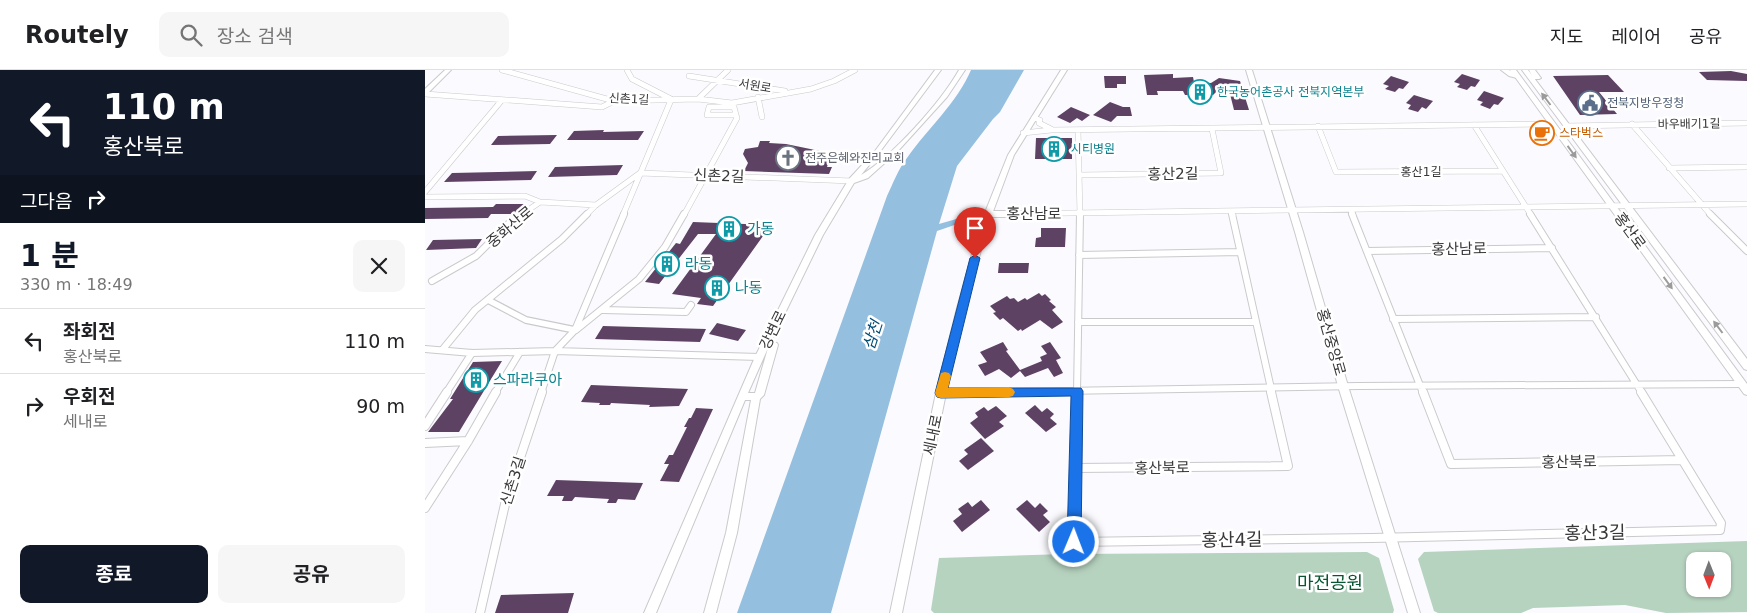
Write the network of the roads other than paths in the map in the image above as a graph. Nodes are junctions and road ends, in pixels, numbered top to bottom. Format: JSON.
{"nodes":[{"id":1,"x":448,"y":70,"type":"edge"},
{"id":2,"x":502,"y":70,"type":"edge"},
{"id":3,"x":627,"y":70,"type":"edge"},
{"id":4,"x":728,"y":70,"type":"edge"},
{"id":5,"x":855,"y":70,"type":"edge"},
{"id":6,"x":938,"y":70,"type":"edge"},
{"id":7,"x":962,"y":70,"type":"edge"},
{"id":8,"x":1064,"y":70,"type":"edge"},
{"id":9,"x":1249,"y":70,"type":"edge"},
{"id":10,"x":1504,"y":70,"type":"edge"},
{"id":11,"x":1525,"y":70,"type":"edge"},
{"id":12,"x":1515,"y":73,"type":"edge"},
{"id":13,"x":1532,"y":74,"type":"edge"},
{"id":14,"x":689,"y":76,"type":"dead end"},
{"id":15,"x":717,"y":80,"type":"junction"},
{"id":16,"x":793,"y":92,"type":"junction"},
{"id":17,"x":425,"y":94,"type":"edge"},
{"id":18,"x":758,"y":97,"type":"junction"},
{"id":19,"x":698,"y":99,"type":"junction"},
{"id":20,"x":503,"y":100,"type":"junction"},
{"id":21,"x":672,"y":100,"type":"junction"},
{"id":22,"x":614,"y":101,"type":"junction"},
{"id":23,"x":709,"y":103,"type":"junction"},
{"id":24,"x":762,"y":117,"type":"dead end"},
{"id":25,"x":1033,"y":118,"type":"junction"},
{"id":26,"x":1747,"y":123,"type":"edge"},
{"id":27,"x":1552,"y":124,"type":"junction"},
{"id":28,"x":1632,"y":124,"type":"junction"},
{"id":29,"x":1474,"y":125,"type":"junction"},
{"id":30,"x":1318,"y":126,"type":"junction"},
{"id":31,"x":1566,"y":126,"type":"junction"},
{"id":32,"x":1266,"y":128,"type":"junction"},
{"id":33,"x":1212,"y":129,"type":"junction"},
{"id":34,"x":1051,"y":130,"type":"junction"},
{"id":35,"x":1078,"y":130,"type":"junction"},
{"id":36,"x":1023,"y":133,"type":"junction"},
{"id":37,"x":1747,"y":167,"type":"edge"},
{"id":38,"x":1669,"y":168,"type":"junction"},
{"id":39,"x":1502,"y":171,"type":"junction"},
{"id":40,"x":640,"y":173,"type":"junction"},
{"id":41,"x":1079,"y":175,"type":"junction"},
{"id":42,"x":706,"y":176,"type":"junction"},
{"id":43,"x":852,"y":182,"type":"junction"},
{"id":44,"x":425,"y":192,"type":"edge"},
{"id":45,"x":425,"y":197,"type":"edge"},
{"id":46,"x":540,"y":202,"type":"junction"},
{"id":47,"x":1700,"y":204,"type":"junction"},
{"id":48,"x":1747,"y":204,"type":"edge"},
{"id":49,"x":596,"y":205,"type":"junction"},
{"id":50,"x":1612,"y":206,"type":"junction"},
{"id":51,"x":1627,"y":206,"type":"junction"},
{"id":52,"x":1525,"y":207,"type":"junction"},
{"id":53,"x":1351,"y":210,"type":"junction"},
{"id":54,"x":1291,"y":211,"type":"junction"},
{"id":55,"x":1233,"y":212,"type":"junction"},
{"id":56,"x":1080,"y":213,"type":"junction"},
{"id":57,"x":988,"y":214,"type":"junction"},
{"id":58,"x":1552,"y":248,"type":"junction"},
{"id":59,"x":1746,"y":248,"type":"edge"},
{"id":60,"x":1367,"y":251,"type":"junction"},
{"id":61,"x":1240,"y":252,"type":"junction"},
{"id":62,"x":1079,"y":255,"type":"junction"},
{"id":63,"x":432,"y":280,"type":"dead end"},
{"id":64,"x":488,"y":300,"type":"junction"},
{"id":65,"x":691,"y":305,"type":"dead end"},
{"id":66,"x":603,"y":310,"type":"junction"},
{"id":67,"x":1596,"y":317,"type":"junction"},
{"id":68,"x":1393,"y":319,"type":"junction"},
{"id":69,"x":1078,"y":322,"type":"junction"},
{"id":70,"x":1256,"y":322,"type":"junction"},
{"id":71,"x":575,"y":330,"type":"junction"},
{"id":72,"x":765,"y":346,"type":"junction"},
{"id":73,"x":425,"y":349,"type":"edge"},
{"id":74,"x":443,"y":349,"type":"junction"},
{"id":75,"x":555,"y":351,"type":"junction"},
{"id":76,"x":520,"y":352,"type":"junction"},
{"id":77,"x":472,"y":353,"type":"junction"},
{"id":78,"x":759,"y":357,"type":"junction"},
{"id":79,"x":1747,"y":366,"type":"edge"},
{"id":80,"x":1636,"y":384,"type":"junction"},
{"id":81,"x":1741,"y":384,"type":"junction"},
{"id":82,"x":1343,"y":386,"type":"junction"},
{"id":83,"x":1419,"y":386,"type":"junction"},
{"id":84,"x":1271,"y":388,"type":"junction"},
{"id":85,"x":1077,"y":391,"type":"junction"},
{"id":86,"x":1747,"y":391,"type":"edge"},
{"id":87,"x":941,"y":393,"type":"junction"},
{"id":88,"x":743,"y":396,"type":"junction"},
{"id":89,"x":757,"y":397,"type":"junction"},
{"id":90,"x":425,"y":426,"type":"edge"},
{"id":91,"x":468,"y":441,"type":"junction"},
{"id":92,"x":425,"y":443,"type":"edge"},
{"id":93,"x":1682,"y":460,"type":"junction"},
{"id":94,"x":1076,"y":468,"type":"junction"},
{"id":95,"x":429,"y":496,"type":"edge"},
{"id":96,"x":425,"y":508,"type":"edge"},
{"id":97,"x":1390,"y":538,"type":"junction"},
{"id":98,"x":480,"y":613,"type":"edge"},
{"id":99,"x":650,"y":613,"type":"edge"},
{"id":100,"x":710,"y":613,"type":"edge"},
{"id":101,"x":896,"y":613,"type":"edge"},
{"id":102,"x":1414,"y":613,"type":"edge"}],
"edges":[{"from":1,"to":17,"type":"street"},
{"from":2,"to":22,"type":"street","name":"신촌1길"},
{"from":3,"to":21,"type":"street"},
{"from":4,"to":15,"type":"street","name":"서원로"},
{"from":5,"to":16,"type":"street","name":"신촌1길"},
{"from":6,"to":43,"type":"street","name":"강변로"},
{"from":7,"to":43,"type":"street"},
{"from":8,"to":25,"type":"street","name":"세내로"},
{"from":9,"to":32,"type":"street","name":"홍산중앙로"},
{"from":10,"to":12,"type":"main road"},
{"from":11,"to":13,"type":"street","name":"홍산로"},
{"from":12,"to":27,"type":"street","name":"홍산로"},
{"from":31,"to":13,"type":"street","name":"홍산로","one_way":true},
{"from":14,"to":15,"type":"street","name":"서원로"},
{"from":15,"to":16,"type":"street","name":"서원로"},
{"from":15,"to":19,"type":"street","name":"서원로"},
{"from":16,"to":18,"type":"street","name":"신촌1길"},
{"from":17,"to":20,"type":"street"},
{"from":18,"to":23,"type":"street","name":"신촌1길"},
{"from":18,"to":24,"type":"street"},
{"from":19,"to":21,"type":"street","name":"신촌1길"},
{"from":19,"to":23,"type":"street","name":"신촌1길"},
{"from":20,"to":22,"type":"street"},
{"from":20,"to":44,"type":"street"},
{"from":21,"to":22,"type":"street","name":"신촌1길"},
{"from":21,"to":40,"type":"street","name":"신촌3길"},
{"from":23,"to":42,"type":"street","name":"신촌3길"},
{"from":25,"to":34,"type":"street"},
{"from":25,"to":36,"type":"street","name":"세내로"},
{"from":26,"to":28,"type":"street","name":"바우배기1길"},
{"from":27,"to":29,"type":"street"},
{"from":27,"to":50,"type":"street","name":"홍산로","one_way":true},
{"from":28,"to":31,"type":"street","name":"바우배기1길"},
{"from":28,"to":38,"type":"street","name":"바우배기1길"},
{"from":29,"to":30,"type":"street"},
{"from":29,"to":39,"type":"street"},
{"from":30,"to":32,"type":"street"},
{"from":30,"to":39,"type":"street","name":"홍산1길"},
{"from":31,"to":51,"type":"street","name":"홍산로"},
{"from":32,"to":33,"type":"street"},
{"from":32,"to":54,"type":"street","name":"홍산중앙로"},
{"from":33,"to":35,"type":"street"},
{"from":33,"to":41,"type":"street","name":"홍산2길"},
{"from":34,"to":35,"type":"street"},
{"from":34,"to":36,"type":"street"},
{"from":35,"to":41,"type":"street"},
{"from":36,"to":57,"type":"street","name":"세내로"},
{"from":37,"to":38,"type":"street"},
{"from":38,"to":47,"type":"street"},
{"from":39,"to":52,"type":"street"},
{"from":40,"to":42,"type":"street","name":"신촌2길"},
{"from":40,"to":49,"type":"street"},
{"from":40,"to":71,"type":"street","name":"신촌3길"},
{"from":41,"to":56,"type":"street"},
{"from":42,"to":43,"type":"street","name":"신촌2길"},
{"from":42,"to":66,"type":"street","name":"신촌3길"},
{"from":43,"to":72,"type":"street","name":"강변로"},
{"from":45,"to":46,"type":"street","name":"중화산로"},
{"from":46,"to":49,"type":"street"},
{"from":46,"to":63,"type":"street","name":"중화산로"},
{"from":47,"to":48,"type":"street","name":"홍산남로"},
{"from":47,"to":51,"type":"street","name":"홍산남로"},
{"from":47,"to":59,"type":"street"},
{"from":49,"to":64,"type":"street"},
{"from":50,"to":51,"type":"street","name":"홍산남로"},
{"from":50,"to":52,"type":"street","name":"홍산남로"},
{"from":50,"to":81,"type":"street","name":"홍산로","one_way":true},
{"from":79,"to":51,"type":"street","name":"홍산로","one_way":true},
{"from":52,"to":53,"type":"street","name":"홍산남로"},
{"from":52,"to":58,"type":"street"},
{"from":53,"to":54,"type":"street","name":"홍산남로"},
{"from":53,"to":60,"type":"street"},
{"from":54,"to":55,"type":"street","name":"홍산남로"},
{"from":54,"to":82,"type":"street","name":"홍산중앙로"},
{"from":55,"to":56,"type":"street","name":"홍산남로"},
{"from":55,"to":61,"type":"street"},
{"from":56,"to":57,"type":"street","name":"홍산남로"},
{"from":56,"to":62,"type":"street","name":"홍산남로"},
{"from":57,"to":87,"type":"street","name":"세내로"},
{"from":58,"to":60,"type":"street","name":"홍산남로"},
{"from":58,"to":67,"type":"street"},
{"from":60,"to":68,"type":"street","name":"홍산북로"},
{"from":61,"to":62,"type":"street"},
{"from":61,"to":70,"type":"street","name":"홍산북로"},
{"from":62,"to":69,"type":"street","name":"홍산남로"},
{"from":64,"to":71,"type":"street"},
{"from":64,"to":74,"type":"street"},
{"from":65,"to":66,"type":"street"},
{"from":66,"to":71,"type":"street","name":"신촌3길"},
{"from":67,"to":68,"type":"street"},
{"from":67,"to":80,"type":"street"},
{"from":68,"to":83,"type":"street","name":"홍산북로"},
{"from":69,"to":70,"type":"street"},
{"from":69,"to":85,"type":"street"},
{"from":70,"to":84,"type":"street","name":"홍산북로"},
{"from":71,"to":75,"type":"street","name":"신촌3길"},
{"from":72,"to":78,"type":"street","name":"강변로"},
{"from":72,"to":89,"type":"street"},
{"from":73,"to":74,"type":"street"},
{"from":74,"to":77,"type":"street"},
{"from":75,"to":76,"type":"street"},
{"from":75,"to":78,"type":"street"},
{"from":75,"to":98,"type":"street","name":"신촌3길"},
{"from":76,"to":77,"type":"street"},
{"from":76,"to":91,"type":"street"},
{"from":77,"to":90,"type":"street"},
{"from":78,"to":88,"type":"street","name":"강변로"},
{"from":80,"to":81,"type":"street"},
{"from":80,"to":83,"type":"street"},
{"from":80,"to":93,"type":"street"},
{"from":81,"to":86,"type":"street","name":"홍산로"},
{"from":82,"to":83,"type":"street"},
{"from":82,"to":84,"type":"street"},
{"from":82,"to":97,"type":"street","name":"홍산중앙로"},
{"from":83,"to":93,"type":"street","name":"홍산북로"},
{"from":84,"to":85,"type":"street"},
{"from":84,"to":94,"type":"street","name":"홍산북로"},
{"from":85,"to":87,"type":"street"},
{"from":85,"to":94,"type":"street"},
{"from":87,"to":101,"type":"street","name":"세내로"},
{"from":88,"to":89,"type":"street"},
{"from":88,"to":99,"type":"street","name":"강변로"},
{"from":89,"to":100,"type":"street"},
{"from":91,"to":92,"type":"street"},
{"from":91,"to":95,"type":"street"},
{"from":93,"to":97,"type":"street","name":"홍산3길"},
{"from":94,"to":97,"type":"street","name":"홍산4길"},
{"from":95,"to":96,"type":"street"},
{"from":97,"to":102,"type":"street","name":"홍산중앙로"}]}
